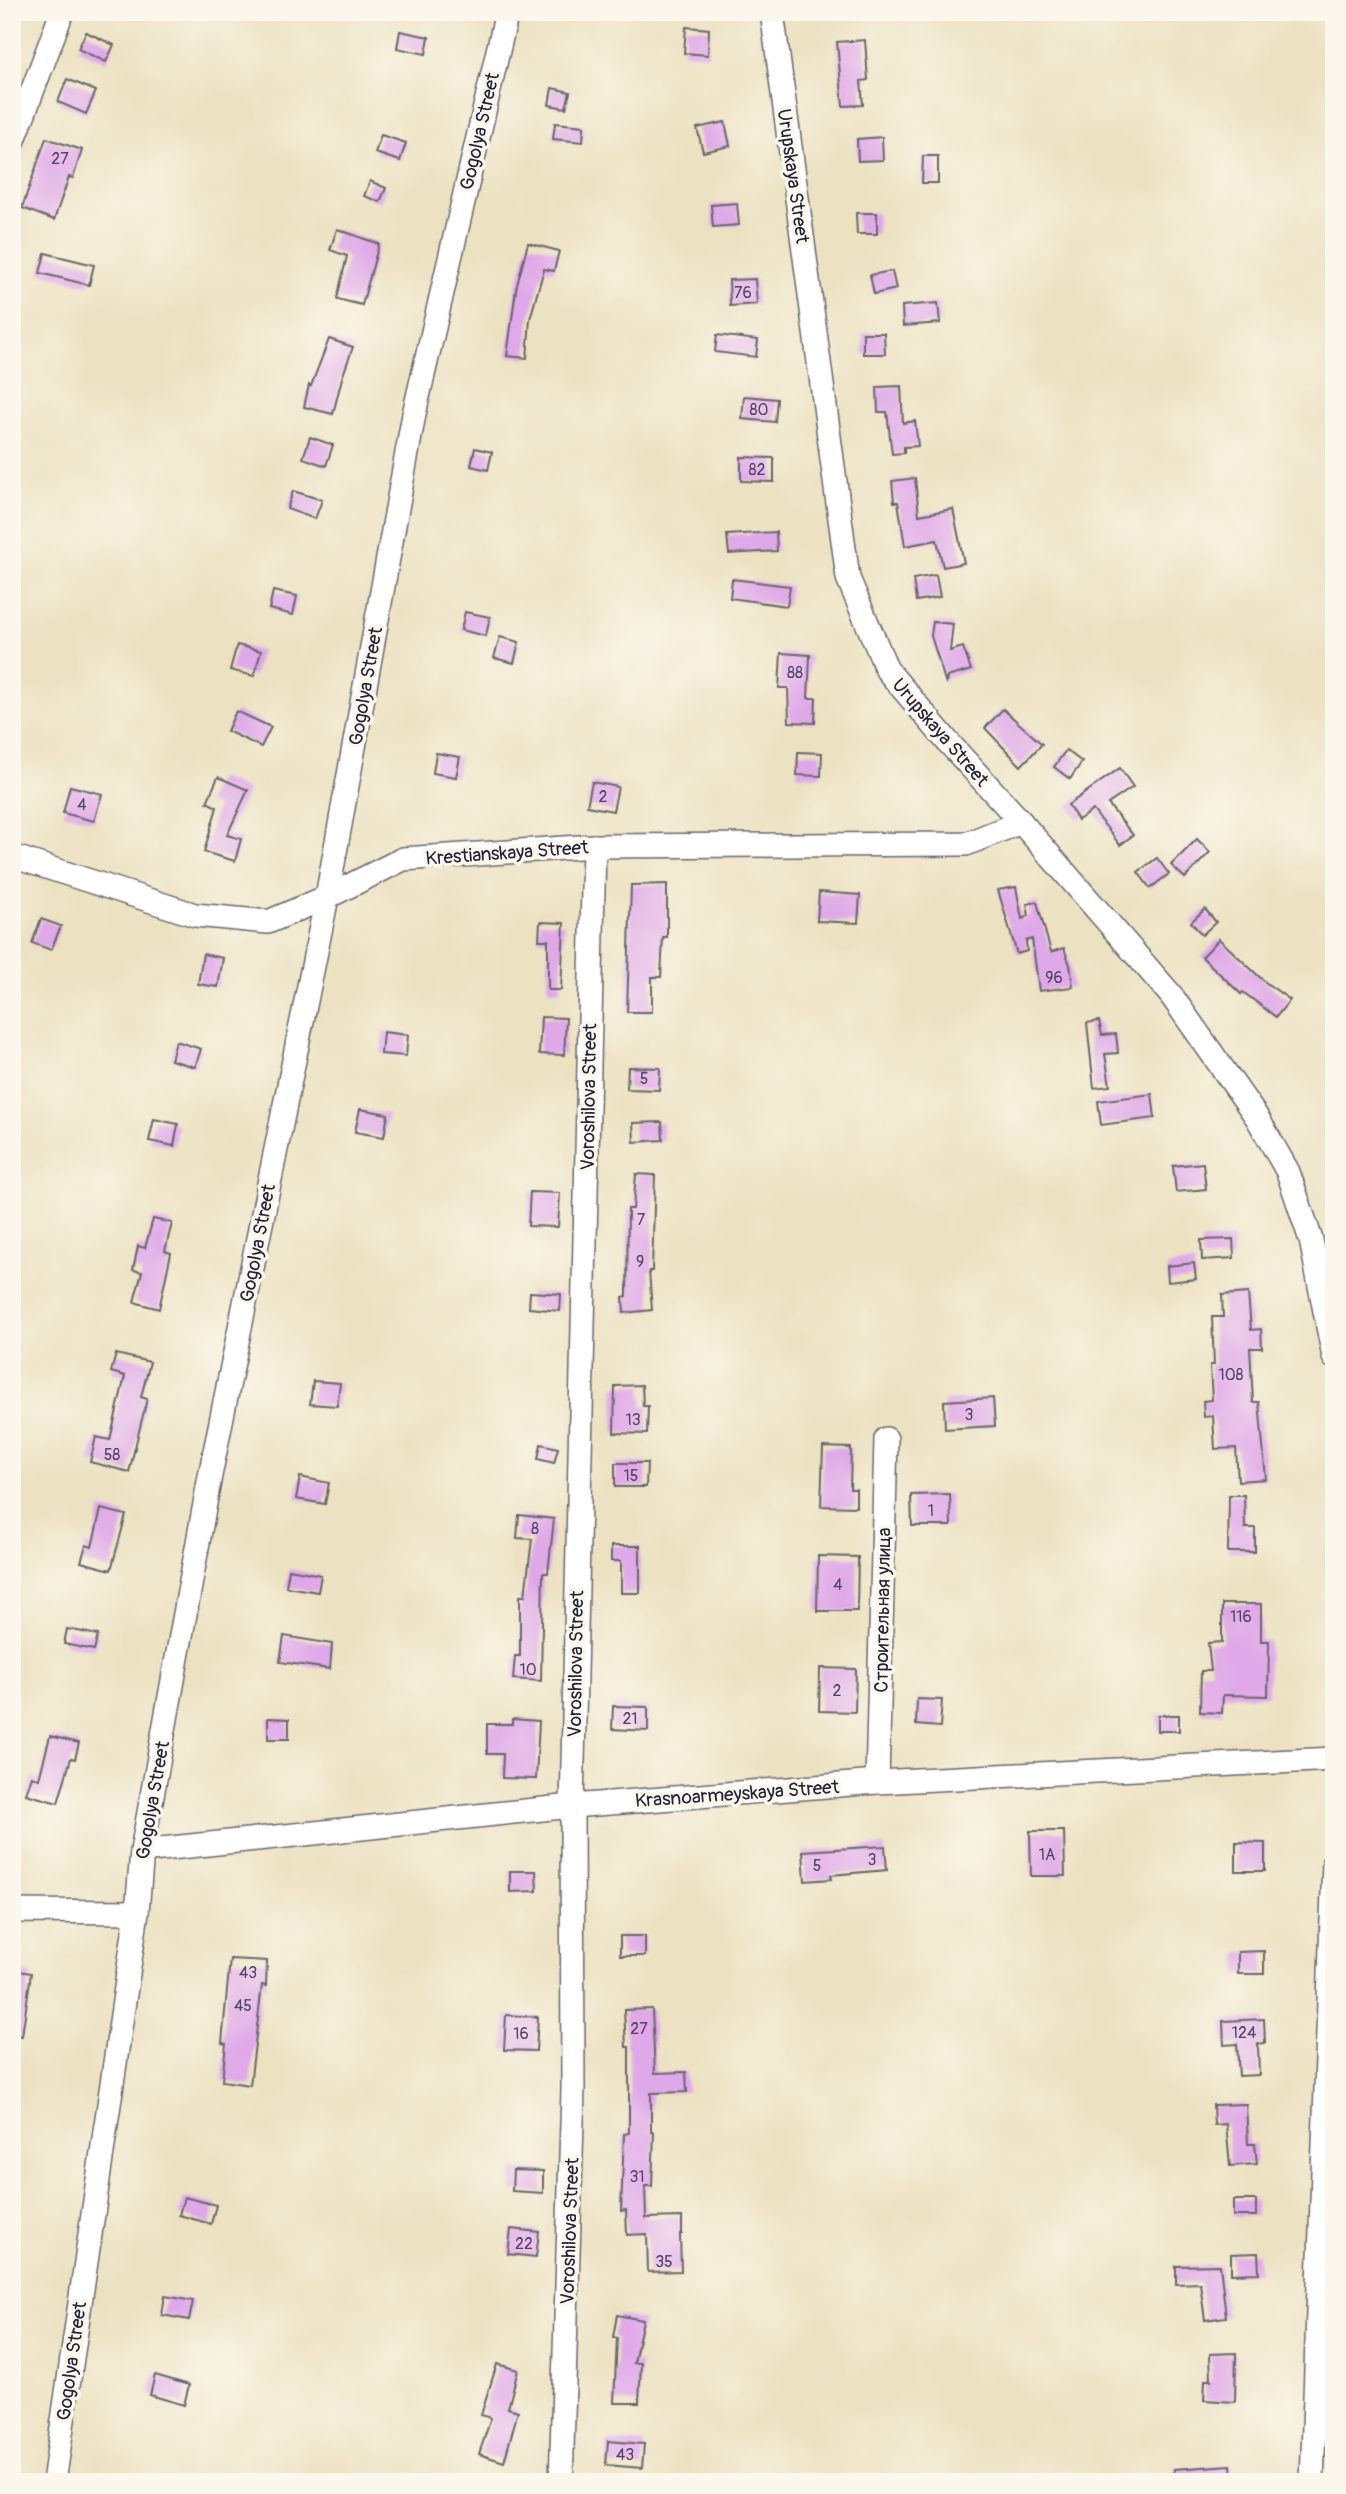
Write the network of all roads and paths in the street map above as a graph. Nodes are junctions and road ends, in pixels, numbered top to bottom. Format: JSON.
{"nodes":[{"id":1,"x":62,"y":12,"type":"edge"},
{"id":2,"x":507,"y":12,"type":"edge"},
{"id":3,"x":772,"y":12,"type":"edge"},
{"id":4,"x":12,"y":145,"type":"edge"},
{"id":5,"x":1021,"y":822,"type":"junction"},
{"id":6,"x":594,"y":846,"type":"junction"},
{"id":7,"x":12,"y":856,"type":"edge"},
{"id":8,"x":327,"y":897,"type":"junction"},
{"id":9,"x":1334,"y":1357,"type":"edge"},
{"id":10,"x":886,"y":1439,"type":"dead end"},
{"id":11,"x":1334,"y":1759,"type":"edge"},
{"id":12,"x":877,"y":1782,"type":"junction"},
{"id":13,"x":572,"y":1805,"type":"junction"},
{"id":14,"x":142,"y":1851,"type":"junction"},
{"id":15,"x":1334,"y":1862,"type":"edge"},
{"id":16,"x":12,"y":1911,"type":"edge"},
{"id":17,"x":137,"y":1912,"type":"junction"},
{"id":18,"x":54,"y":2482,"type":"edge"},
{"id":19,"x":561,"y":2482,"type":"edge"},
{"id":20,"x":1312,"y":2482,"type":"edge"}],
"edges":[{"from":1,"to":4,"type":"street"},
{"from":2,"to":8,"type":"street","name":"Gogolya Street"},
{"from":3,"to":5,"type":"street","name":"Urupskaya Street"},
{"from":5,"to":6,"type":"street","name":"Krestianskaya Street"},
{"from":5,"to":9,"type":"street","name":"Urupskaya Street"},
{"from":6,"to":8,"type":"street","name":"Krestianskaya Street"},
{"from":6,"to":13,"type":"street","name":"Voroshilova Street"},
{"from":7,"to":8,"type":"street","name":"Krestianskaya Street"},
{"from":8,"to":14,"type":"street","name":"Gogolya Street"},
{"from":10,"to":12,"type":"street","name":"Строительная улица"},
{"from":11,"to":12,"type":"street","name":"Krasnoarmeyskaya Street"},
{"from":12,"to":13,"type":"street","name":"Krasnoarmeyskaya Street"},
{"from":13,"to":14,"type":"street","name":"Krasnoarmeyskaya Street"},
{"from":13,"to":19,"type":"street","name":"Voroshilova Street"},
{"from":14,"to":17,"type":"street","name":"Gogolya Street"},
{"from":15,"to":20,"type":"street"},
{"from":16,"to":17,"type":"street"},
{"from":17,"to":18,"type":"street","name":"Gogolya Street"}]}
